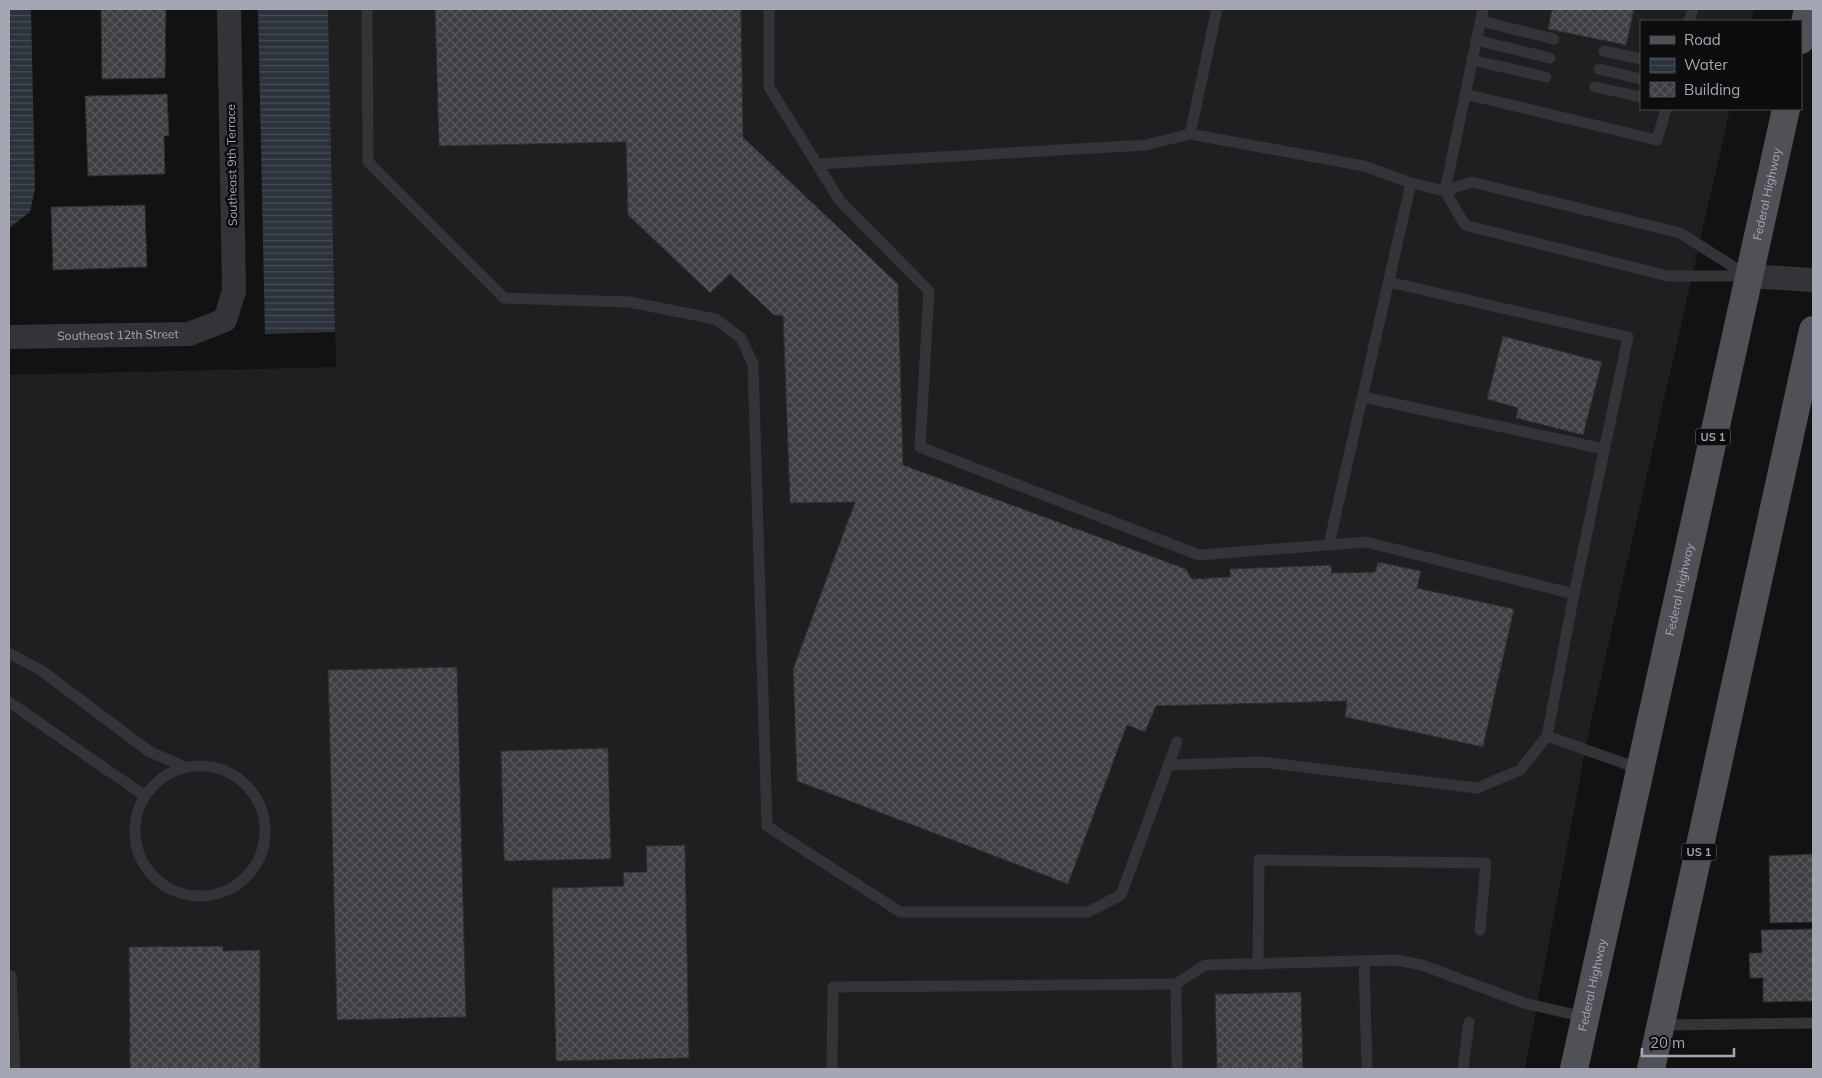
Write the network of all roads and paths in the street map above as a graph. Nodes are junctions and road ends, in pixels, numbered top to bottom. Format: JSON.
{"nodes":[{"id":1,"x":229,"y":9,"type":"edge"},
{"id":2,"x":367,"y":9,"type":"edge"},
{"id":3,"x":769,"y":9,"type":"edge"},
{"id":4,"x":1217,"y":9,"type":"edge"},
{"id":5,"x":1483,"y":9,"type":"edge"},
{"id":6,"x":1808,"y":9,"type":"edge"},
{"id":7,"x":1481,"y":20,"type":"junction"},
{"id":8,"x":1802,"y":36,"type":"edge"},
{"id":9,"x":1554,"y":39,"type":"dead end"},
{"id":10,"x":1476,"y":40,"type":"junction"},
{"id":11,"x":1604,"y":51,"type":"dead end"},
{"id":12,"x":1550,"y":58,"type":"dead end"},
{"id":13,"x":1640,"y":59,"type":"edge"},
{"id":14,"x":1472,"y":60,"type":"junction"},
{"id":15,"x":1599,"y":69,"type":"dead end"},
{"id":16,"x":1546,"y":76,"type":"dead end"},
{"id":17,"x":1640,"y":79,"type":"edge"},
{"id":18,"x":1595,"y":87,"type":"dead end"},
{"id":19,"x":1466,"y":94,"type":"junction"},
{"id":20,"x":1640,"y":98,"type":"edge"},
{"id":21,"x":1666,"y":110,"type":"edge"},
{"id":22,"x":1786,"y":110,"type":"edge"},
{"id":23,"x":1190,"y":134,"type":"junction"},
{"id":24,"x":818,"y":164,"type":"junction"},
{"id":25,"x":1411,"y":183,"type":"junction"},
{"id":26,"x":1445,"y":191,"type":"junction"},
{"id":27,"x":1748,"y":276,"type":"junction"},
{"id":28,"x":1813,"y":280,"type":"edge"},
{"id":29,"x":1389,"y":282,"type":"junction"},
{"id":30,"x":225,"y":320,"type":"joint"},
{"id":31,"x":1813,"y":330,"type":"edge"},
{"id":32,"x":9,"y":337,"type":"edge"},
{"id":33,"x":1363,"y":397,"type":"junction"},
{"id":34,"x":1604,"y":449,"type":"junction"},
{"id":35,"x":1329,"y":544,"type":"junction"},
{"id":36,"x":1574,"y":594,"type":"junction"},
{"id":37,"x":9,"y":653,"type":"edge"},
{"id":38,"x":9,"y":702,"type":"edge"},
{"id":39,"x":1547,"y":736,"type":"junction"},
{"id":40,"x":1177,"y":742,"type":"dead end"},
{"id":41,"x":1168,"y":765,"type":"junction"},
{"id":42,"x":186,"y":767,"type":"junction"},
{"id":43,"x":1640,"y":770,"type":"junction"},
{"id":44,"x":145,"y":796,"type":"junction"},
{"id":45,"x":1480,"y":930,"type":"dead end"},
{"id":46,"x":1364,"y":961,"type":"junction"},
{"id":47,"x":1258,"y":964,"type":"junction"},
{"id":48,"x":9,"y":976,"type":"edge"},
{"id":49,"x":1176,"y":984,"type":"junction"},
{"id":50,"x":1585,"y":1017,"type":"junction"},
{"id":51,"x":1469,"y":1022,"type":"dead end"},
{"id":52,"x":1813,"y":1023,"type":"edge"},
{"id":53,"x":1661,"y":1025,"type":"junction"},
{"id":54,"x":15,"y":1069,"type":"edge"},
{"id":55,"x":832,"y":1069,"type":"edge"},
{"id":56,"x":1177,"y":1069,"type":"edge"},
{"id":57,"x":1367,"y":1069,"type":"edge"},
{"id":58,"x":1463,"y":1069,"type":"edge"},
{"id":59,"x":1574,"y":1069,"type":"edge"},
{"id":60,"x":1652,"y":1069,"type":"edge"}],
"edges":[{"from":1,"to":30,"type":"street","name":"Southeast 9th Terrace"},
{"from":2,"to":41,"type":"lane"},
{"from":3,"to":24,"type":"lane"},
{"from":4,"to":23,"type":"lane"},
{"from":5,"to":7,"type":"lane"},
{"from":6,"to":8,"type":"main road"},
{"from":7,"to":9,"type":"lane"},
{"from":7,"to":10,"type":"lane"},
{"from":10,"to":12,"type":"lane"},
{"from":10,"to":14,"type":"lane"},
{"from":11,"to":13,"type":"lane"},
{"from":14,"to":16,"type":"lane"},
{"from":14,"to":19,"type":"lane"},
{"from":15,"to":17,"type":"lane"},
{"from":18,"to":20,"type":"lane"},
{"from":19,"to":21,"type":"lane"},
{"from":19,"to":26,"type":"lane"},
{"from":22,"to":27,"type":"main road","name":"Federal Highway","number":"US 1"},
{"from":23,"to":24,"type":"lane"},
{"from":23,"to":25,"type":"lane"},
{"from":24,"to":35,"type":"lane"},
{"from":25,"to":26,"type":"lane"},
{"from":25,"to":29,"type":"lane"},
{"from":26,"to":27,"type":"lane"},
{"from":26,"to":27,"type":"lane"},
{"from":27,"to":28,"type":"street"},
{"from":27,"to":43,"type":"main road","name":"Federal Highway","number":"US 1"},
{"from":29,"to":33,"type":"lane"},
{"from":29,"to":34,"type":"lane"},
{"from":30,"to":32,"type":"street","name":"Southeast 12th Street"},
{"from":31,"to":53,"type":"main road","number":"US 1"},
{"from":33,"to":34,"type":"lane"},
{"from":33,"to":35,"type":"lane"},
{"from":34,"to":36,"type":"lane"},
{"from":35,"to":36,"type":"lane"},
{"from":36,"to":39,"type":"lane"},
{"from":37,"to":42,"type":"lane"},
{"from":38,"to":44,"type":"lane"},
{"from":39,"to":41,"type":"lane"},
{"from":39,"to":43,"type":"lane"},
{"from":40,"to":41,"type":"lane"},
{"from":42,"to":44,"type":"lane"},
{"from":42,"to":44,"type":"lane"},
{"from":43,"to":50,"type":"main road","name":"Federal Highway","number":"US 1"},
{"from":45,"to":47,"type":"lane"},
{"from":46,"to":47,"type":"lane"},
{"from":46,"to":50,"type":"lane"},
{"from":46,"to":57,"type":"lane"},
{"from":47,"to":49,"type":"lane"},
{"from":48,"to":54,"type":"lane"},
{"from":49,"to":55,"type":"lane"},
{"from":49,"to":56,"type":"lane"},
{"from":50,"to":59,"type":"main road","name":"Federal Highway","number":"US 1"},
{"from":51,"to":58,"type":"lane"},
{"from":52,"to":53,"type":"lane"},
{"from":53,"to":60,"type":"main road","number":"US 1"}]}
